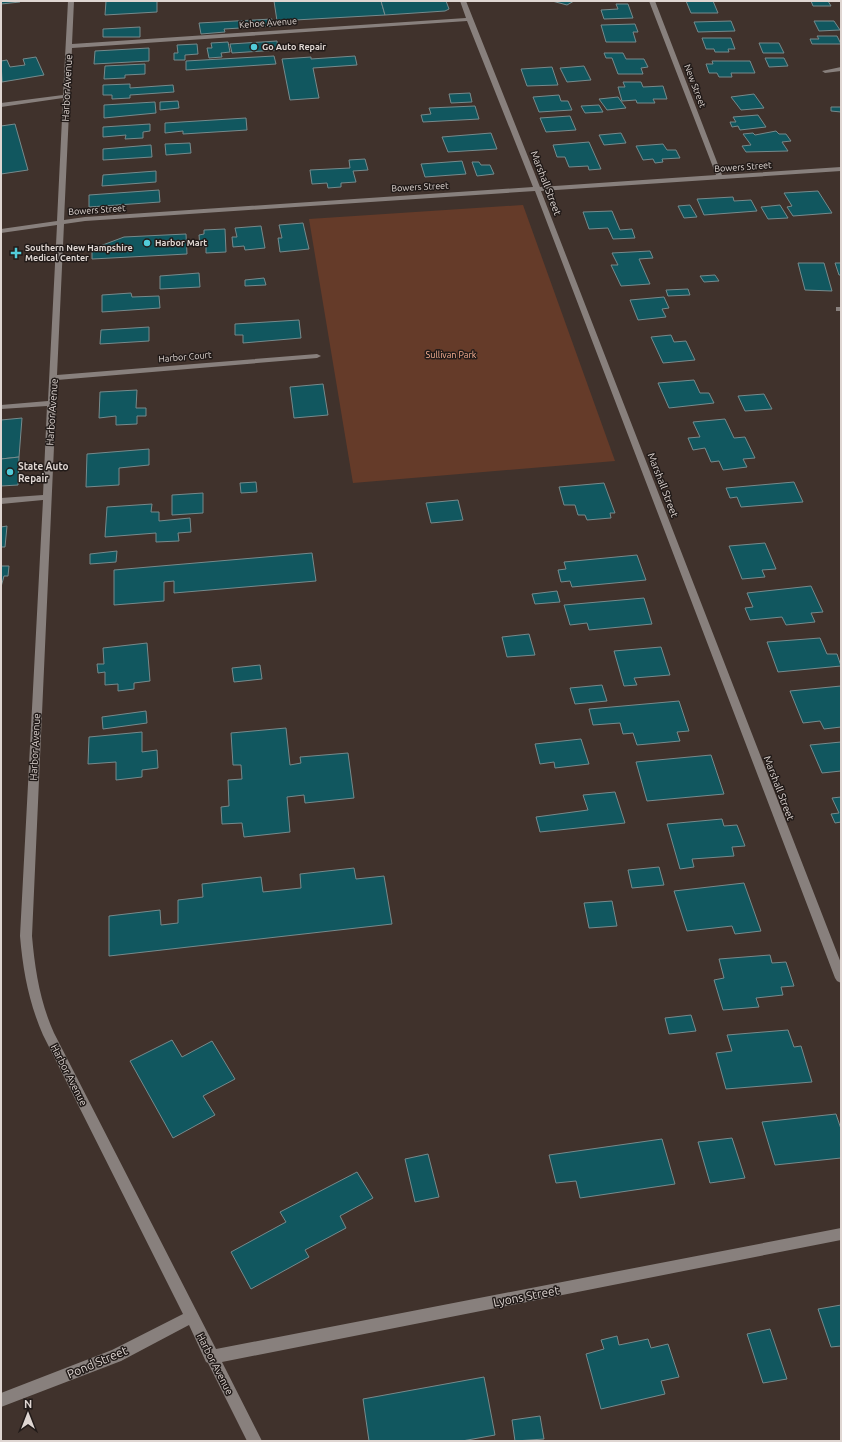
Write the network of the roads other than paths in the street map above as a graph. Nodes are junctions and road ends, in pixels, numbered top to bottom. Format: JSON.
{"nodes":[{"id":1,"x":71,"y":1,"type":"edge"},
{"id":2,"x":463,"y":1,"type":"edge"},
{"id":3,"x":652,"y":1,"type":"edge"},
{"id":4,"x":469,"y":19,"type":"junction"},
{"id":5,"x":69,"y":46,"type":"junction"},
{"id":6,"x":841,"y":69,"type":"edge"},
{"id":7,"x":825,"y":71,"type":"dead end"},
{"id":8,"x":67,"y":96,"type":"junction"},
{"id":9,"x":1,"y":105,"type":"edge"},
{"id":10,"x":841,"y":169,"type":"edge"},
{"id":11,"x":720,"y":177,"type":"junction"},
{"id":12,"x":537,"y":190,"type":"junction"},
{"id":13,"x":61,"y":222,"type":"junction"},
{"id":14,"x":1,"y":231,"type":"edge"},
{"id":15,"x":317,"y":356,"type":"dead end"},
{"id":16,"x":54,"y":378,"type":"junction"},
{"id":17,"x":52,"y":403,"type":"junction"},
{"id":18,"x":1,"y":407,"type":"edge"},
{"id":19,"x":47,"y":497,"type":"junction"},
{"id":20,"x":1,"y":501,"type":"edge"},
{"id":21,"x":841,"y":978,"type":"edge"},
{"id":22,"x":841,"y":1234,"type":"edge"},
{"id":23,"x":191,"y":1317,"type":"junction"},
{"id":24,"x":211,"y":1358,"type":"junction"},
{"id":25,"x":1,"y":1400,"type":"edge"},
{"id":26,"x":255,"y":1441,"type":"edge"}],
"edges":[{"from":1,"to":5,"type":"street","name":"Harbor Avenue"},
{"from":2,"to":4,"type":"street","name":"Marshall Street"},
{"from":3,"to":11,"type":"street","name":"New Street"},
{"from":4,"to":5,"type":"street","name":"Kehoe Avenue"},
{"from":4,"to":12,"type":"street","name":"Marshall Street"},
{"from":5,"to":8,"type":"street","name":"Harbor Avenue"},
{"from":6,"to":7,"type":"street"},
{"from":8,"to":9,"type":"street"},
{"from":8,"to":13,"type":"street","name":"Harbor Avenue"},
{"from":10,"to":11,"type":"street","name":"Bowers Street"},
{"from":11,"to":12,"type":"street","name":"Bowers Street"},
{"from":12,"to":13,"type":"street","name":"Bowers Street"},
{"from":12,"to":21,"type":"street","name":"Marshall Street"},
{"from":13,"to":14,"type":"street","name":"Bowers Street"},
{"from":13,"to":16,"type":"street","name":"Harbor Avenue"},
{"from":15,"to":16,"type":"street","name":"Harbor Court"},
{"from":16,"to":17,"type":"street","name":"Harbor Avenue"},
{"from":17,"to":18,"type":"street"},
{"from":17,"to":19,"type":"street","name":"Harbor Avenue"},
{"from":19,"to":20,"type":"street"},
{"from":19,"to":23,"type":"street","name":"Harbor Avenue"},
{"from":22,"to":24,"type":"street","name":"Lyons Street"},
{"from":23,"to":24,"type":"street","name":"Harbor Avenue"},
{"from":23,"to":25,"type":"street","name":"Pond Street"},
{"from":24,"to":26,"type":"street","name":"Harbor Avenue"}]}
